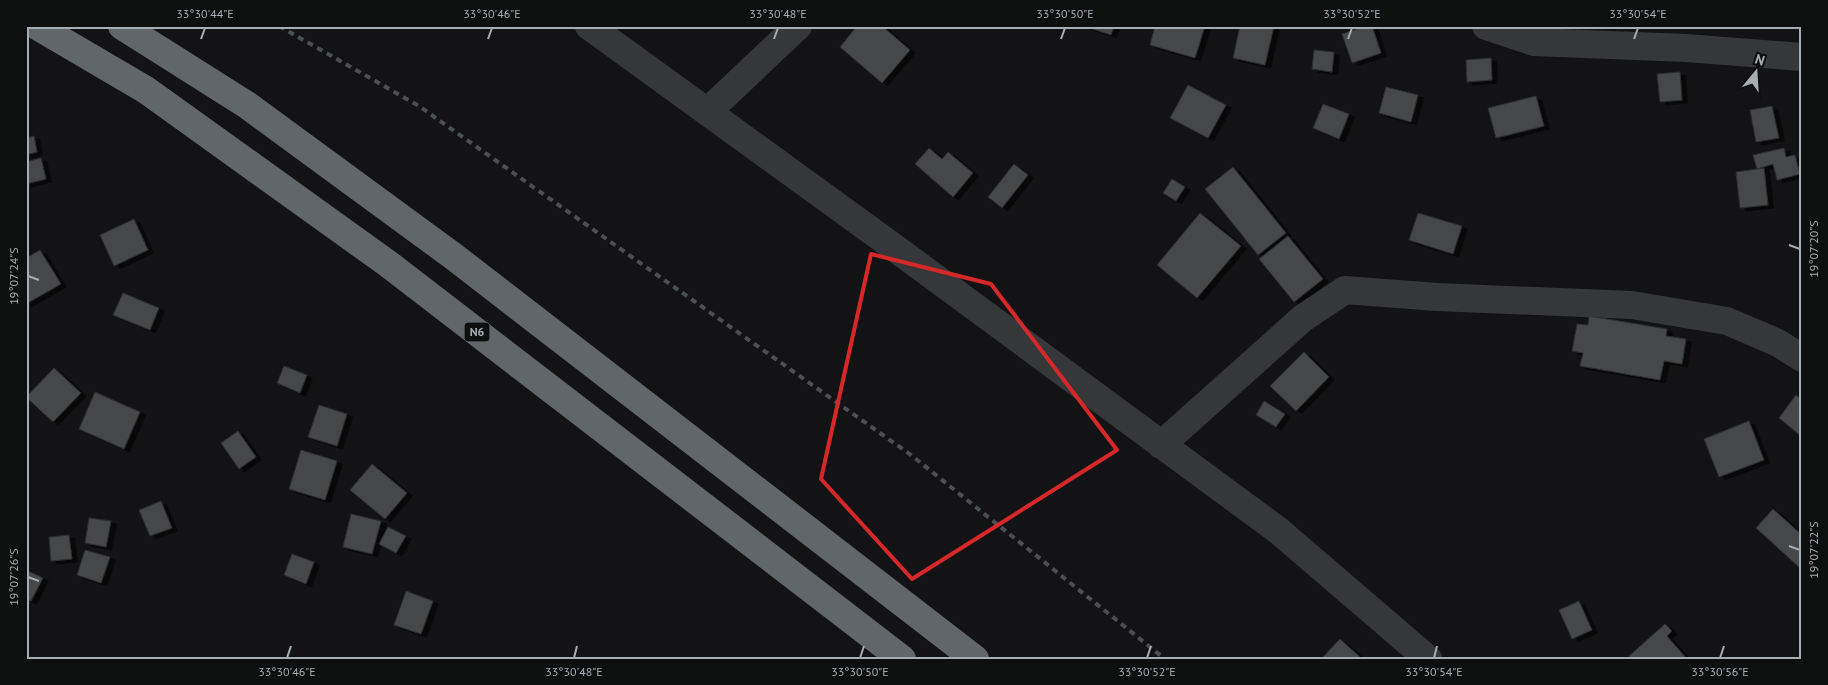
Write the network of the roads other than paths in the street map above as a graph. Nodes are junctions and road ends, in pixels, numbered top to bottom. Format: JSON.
{"nodes":[{"id":1,"x":36,"y":26,"type":"edge"},
{"id":2,"x":122,"y":26,"type":"edge"},
{"id":3,"x":589,"y":26,"type":"edge"},
{"id":4,"x":798,"y":26,"type":"edge"},
{"id":5,"x":1486,"y":26,"type":"edge"},
{"id":6,"x":1802,"y":57,"type":"edge"},
{"id":7,"x":707,"y":112,"type":"junction"},
{"id":8,"x":1802,"y":358,"type":"edge"},
{"id":9,"x":1161,"y":445,"type":"junction"},
{"id":10,"x":902,"y":659,"type":"edge"},
{"id":11,"x":975,"y":659,"type":"edge"},
{"id":12,"x":1428,"y":659,"type":"edge"}],
"edges":[{"from":1,"to":10,"type":"highway","number":"N6"},
{"from":2,"to":11,"type":"highway"},
{"from":3,"to":7,"type":"street"},
{"from":4,"to":7,"type":"street"},
{"from":5,"to":6,"type":"street"},
{"from":7,"to":9,"type":"street"},
{"from":8,"to":9,"type":"street"},
{"from":9,"to":12,"type":"street"}]}
